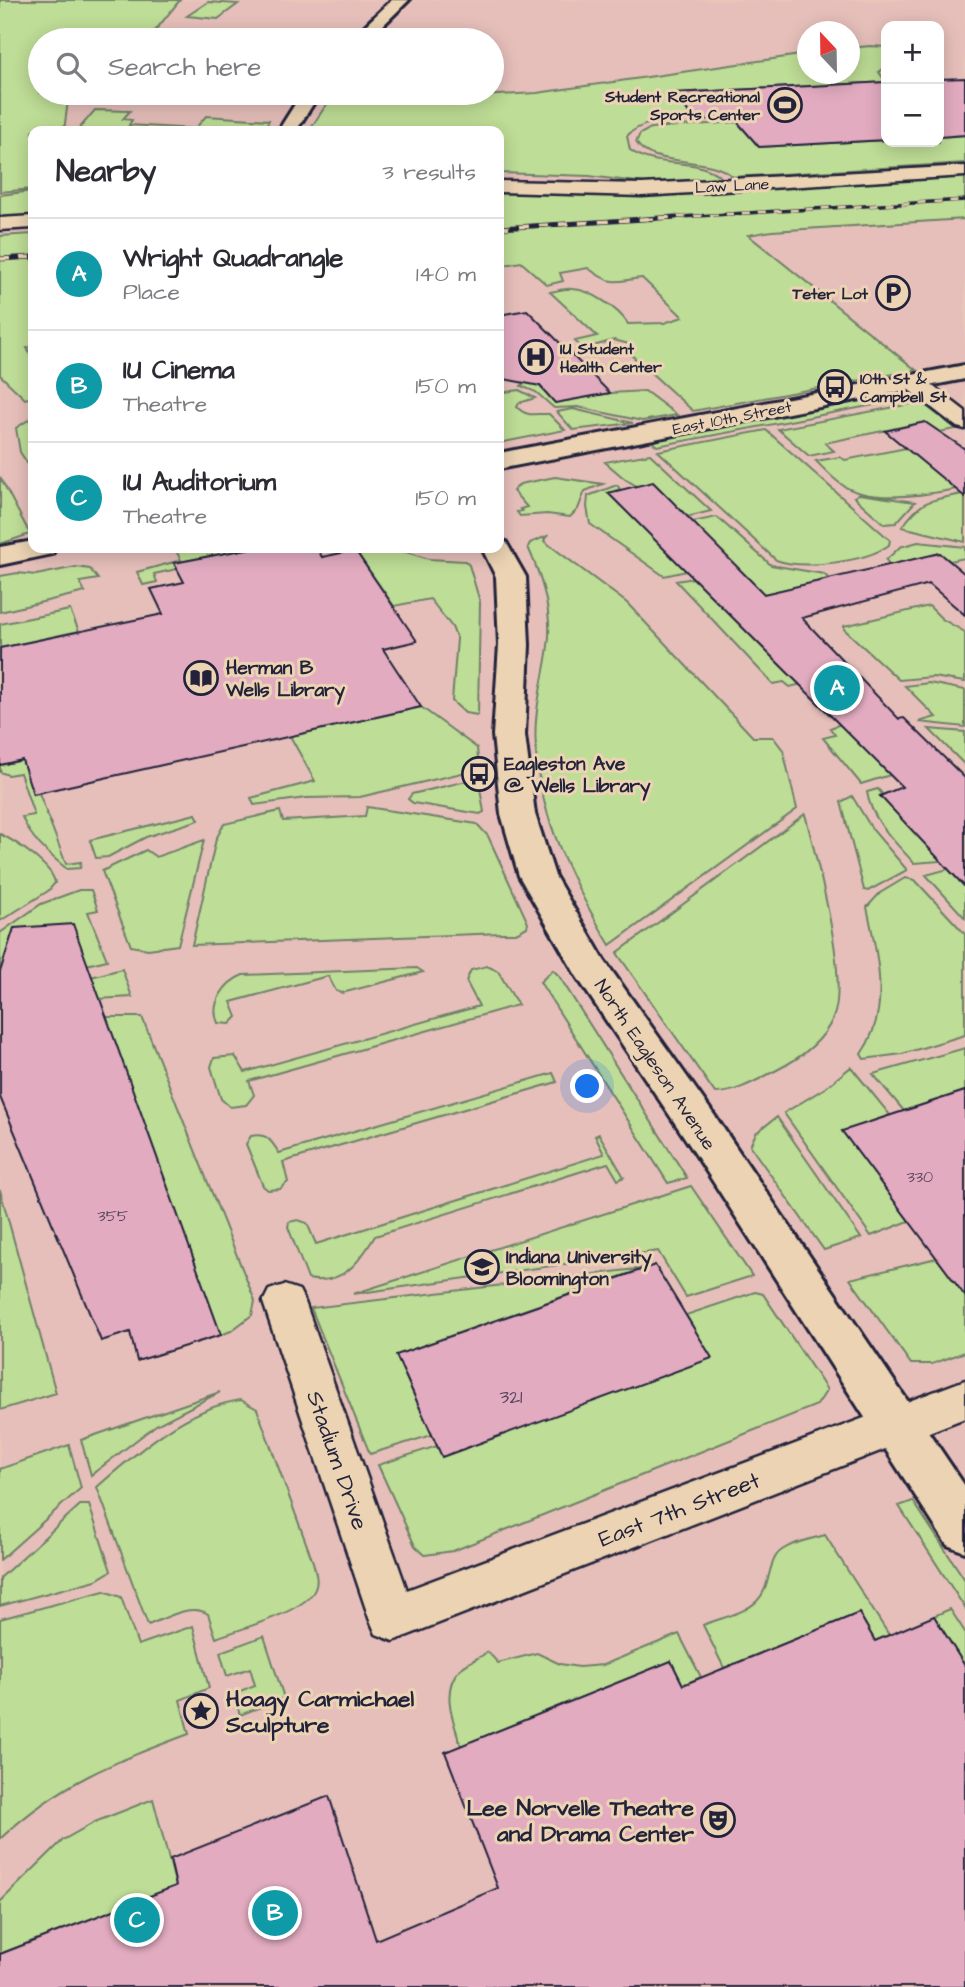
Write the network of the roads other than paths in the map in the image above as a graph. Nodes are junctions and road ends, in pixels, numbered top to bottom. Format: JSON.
{"nodes":[{"id":1,"x":401,"y":0,"type":"edge"},
{"id":2,"x":371,"y":28,"type":"edge"},
{"id":3,"x":303,"y":105,"type":"edge"},
{"id":4,"x":290,"y":126,"type":"edge"},
{"id":5,"x":965,"y":171,"type":"edge"},
{"id":6,"x":504,"y":187,"type":"edge"},
{"id":7,"x":28,"y":222,"type":"edge"},
{"id":8,"x":0,"y":224,"type":"edge"},
{"id":9,"x":965,"y":372,"type":"edge"},
{"id":10,"x":913,"y":382,"type":"junction"},
{"id":11,"x":965,"y":422,"type":"edge"},
{"id":12,"x":504,"y":460,"type":"edge"},
{"id":13,"x":28,"y":551,"type":"edge"},
{"id":14,"x":499,"y":553,"type":"edge"},
{"id":15,"x":0,"y":556,"type":"edge"},
{"id":16,"x":284,"y":1302,"type":"dead end"},
{"id":17,"x":965,"y":1399,"type":"edge"},
{"id":18,"x":895,"y":1426,"type":"junction"},
{"id":19,"x":965,"y":1529,"type":"edge"},
{"id":20,"x":393,"y":1618,"type":"joint"}],
"edges":[{"from":1,"to":2,"type":"street"},
{"from":3,"to":4,"type":"street"},
{"from":5,"to":6,"type":"street","name":"Law Lane"},
{"from":7,"to":8,"type":"street"},
{"from":9,"to":10,"type":"street","name":"East 10th Street"},
{"from":10,"to":11,"type":"street"},
{"from":10,"to":12,"type":"street","name":"East 10th Street"},
{"from":13,"to":15,"type":"street"},
{"from":14,"to":18,"type":"street","name":"North Eagleson Avenue"},
{"from":16,"to":20,"type":"street","name":"Stadium Drive"},
{"from":17,"to":18,"type":"street","name":"East 7th Street"},
{"from":18,"to":19,"type":"street","name":"North Eagleson Avenue"},
{"from":18,"to":20,"type":"street","name":"East 7th Street"}]}
